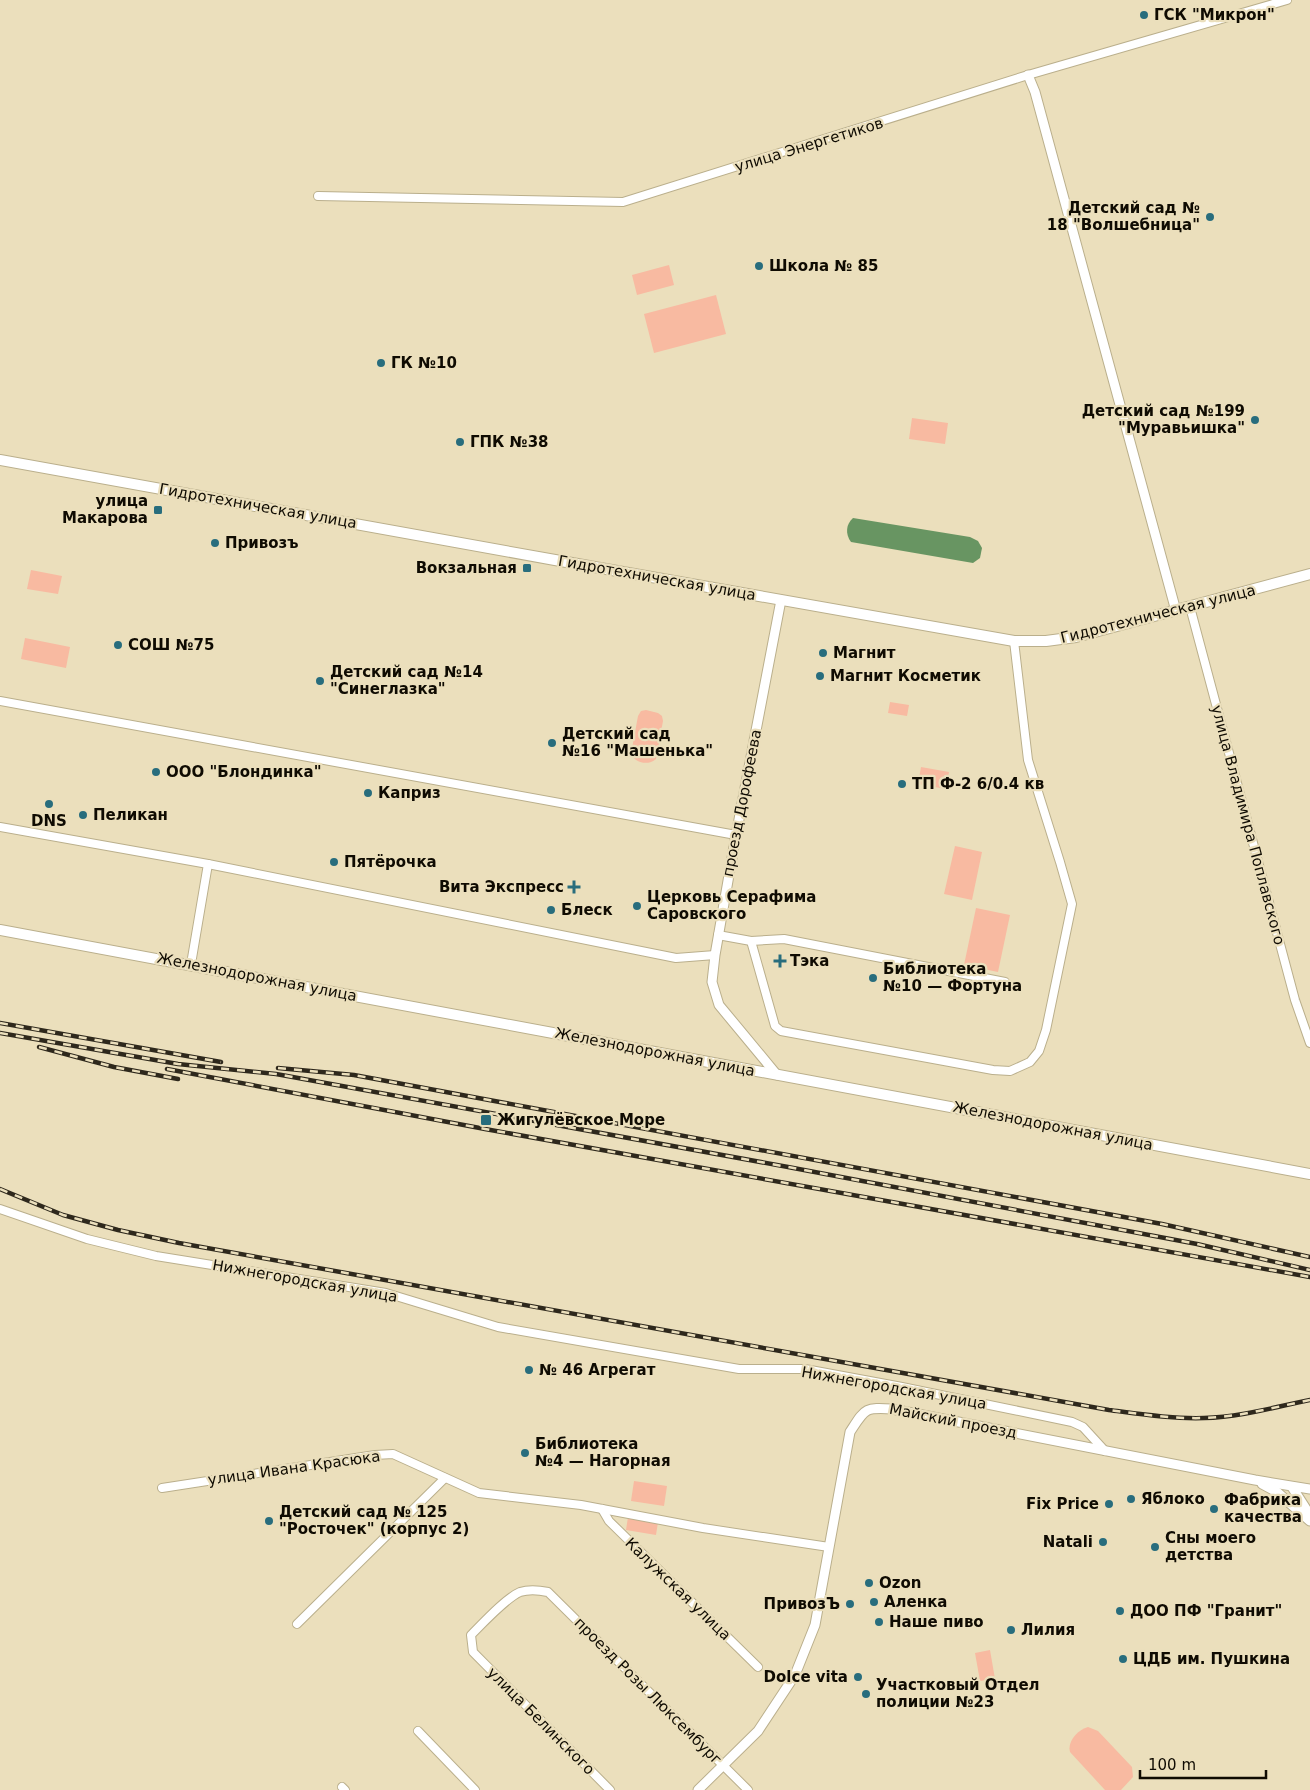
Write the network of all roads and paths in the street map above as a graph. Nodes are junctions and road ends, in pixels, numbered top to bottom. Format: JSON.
{"nodes":[{"id":1,"x":1287,"y":0,"type":"edge"},
{"id":2,"x":1028,"y":75,"type":"junction"},
{"id":3,"x":318,"y":196,"type":"dead end"},
{"id":4,"x":0,"y":460,"type":"edge"},
{"id":5,"x":1310,"y":574,"type":"edge"},
{"id":6,"x":781,"y":600,"type":"junction"},
{"id":7,"x":1190,"y":607,"type":"junction"},
{"id":8,"x":1176,"y":611,"type":"junction"},
{"id":9,"x":1014,"y":641,"type":"junction"},
{"id":10,"x":0,"y":701,"type":"edge"},
{"id":11,"x":0,"y":827,"type":"edge"},
{"id":12,"x":736,"y":835,"type":"junction"},
{"id":13,"x":208,"y":864,"type":"junction"},
{"id":14,"x":0,"y":930,"type":"edge"},
{"id":15,"x":718,"y":935,"type":"junction"},
{"id":16,"x":751,"y":941,"type":"junction"},
{"id":17,"x":715,"y":955,"type":"junction"},
{"id":18,"x":191,"y":964,"type":"junction"},
{"id":19,"x":1005,"y":982,"type":"dead end"},
{"id":20,"x":1310,"y":1043,"type":"edge"},
{"id":21,"x":776,"y":1075,"type":"junction"},
{"id":22,"x":1310,"y":1174,"type":"edge"},
{"id":23,"x":0,"y":1209,"type":"edge"},
{"id":24,"x":1105,"y":1451,"type":"junction"},
{"id":25,"x":446,"y":1478,"type":"junction"},
{"id":26,"x":1255,"y":1480,"type":"junction"},
{"id":27,"x":1292,"y":1487,"type":"junction"},
{"id":28,"x":162,"y":1488,"type":"dead end"},
{"id":29,"x":1310,"y":1489,"type":"edge"},
{"id":30,"x":602,"y":1509,"type":"junction"},
{"id":31,"x":1310,"y":1516,"type":"edge"},
{"id":32,"x":1310,"y":1521,"type":"edge"},
{"id":33,"x":829,"y":1547,"type":"junction"},
{"id":34,"x":297,"y":1624,"type":"dead end"},
{"id":35,"x":473,"y":1652,"type":"joint"},
{"id":36,"x":758,"y":1667,"type":"dead end"},
{"id":37,"x":418,"y":1731,"type":"dead end"},
{"id":38,"x":723,"y":1765,"type":"junction"},
{"id":39,"x":475,"y":1790,"type":"edge"},
{"id":40,"x":610,"y":1790,"type":"edge"},
{"id":41,"x":698,"y":1790,"type":"edge"},
{"id":42,"x":748,"y":1790,"type":"edge"}],
"edges":[{"from":1,"to":2,"type":"street","name":"улица Энергетиков"},
{"from":2,"to":3,"type":"street","name":"улица Энергетиков"},
{"from":2,"to":8,"type":"street"},
{"from":4,"to":6,"type":"main road","name":"Гидротехническая улица"},
{"from":5,"to":7,"type":"main road","name":"Гидротехническая улица"},
{"from":6,"to":9,"type":"main road","name":"Гидротехническая улица"},
{"from":6,"to":12,"type":"street","name":"проезд Дорофеева"},
{"from":7,"to":8,"type":"main road","name":"Гидротехническая улица"},
{"from":7,"to":20,"type":"street","name":"улица Владимира Поплавского"},
{"from":8,"to":9,"type":"main road","name":"Гидротехническая улица"},
{"from":9,"to":16,"type":"street"},
{"from":10,"to":12,"type":"street"},
{"from":11,"to":13,"type":"street"},
{"from":12,"to":15,"type":"street","name":"проезд Дорофеева"},
{"from":13,"to":17,"type":"street"},
{"from":13,"to":18,"type":"street"},
{"from":14,"to":18,"type":"main road","name":"Железнодорожная улица"},
{"from":15,"to":16,"type":"street"},
{"from":15,"to":17,"type":"street","name":"проезд Дорофеева"},
{"from":16,"to":19,"type":"street"},
{"from":17,"to":21,"type":"street","name":"проезд Дорофеева"},
{"from":18,"to":21,"type":"main road","name":"Железнодорожная улица"},
{"from":21,"to":22,"type":"main road","name":"Железнодорожная улица"},
{"from":23,"to":24,"type":"street","name":"Нижнегородская улица"},
{"from":24,"to":26,"type":"street"},
{"from":24,"to":33,"type":"street","name":"Майский проезд"},
{"from":25,"to":28,"type":"street","name":"улица Ивана Красюка"},
{"from":25,"to":30,"type":"street","name":"улица Ивана Красюка"},
{"from":25,"to":34,"type":"street"},
{"from":26,"to":27,"type":"street"},
{"from":26,"to":32,"type":"street"},
{"from":27,"to":29,"type":"street"},
{"from":27,"to":31,"type":"street"},
{"from":30,"to":33,"type":"street","name":"улица Ивана Красюка"},
{"from":30,"to":36,"type":"street","name":"Калужская улица"},
{"from":33,"to":38,"type":"street","name":"Майский проезд"},
{"from":35,"to":38,"type":"street","name":"проезд Розы Люксембург"},
{"from":35,"to":40,"type":"street","name":"улица Белинского"},
{"from":37,"to":39,"type":"street"},
{"from":38,"to":41,"type":"street","name":"Майский проезд"},
{"from":38,"to":42,"type":"street","name":"проезд Розы Люксембург"}]}
